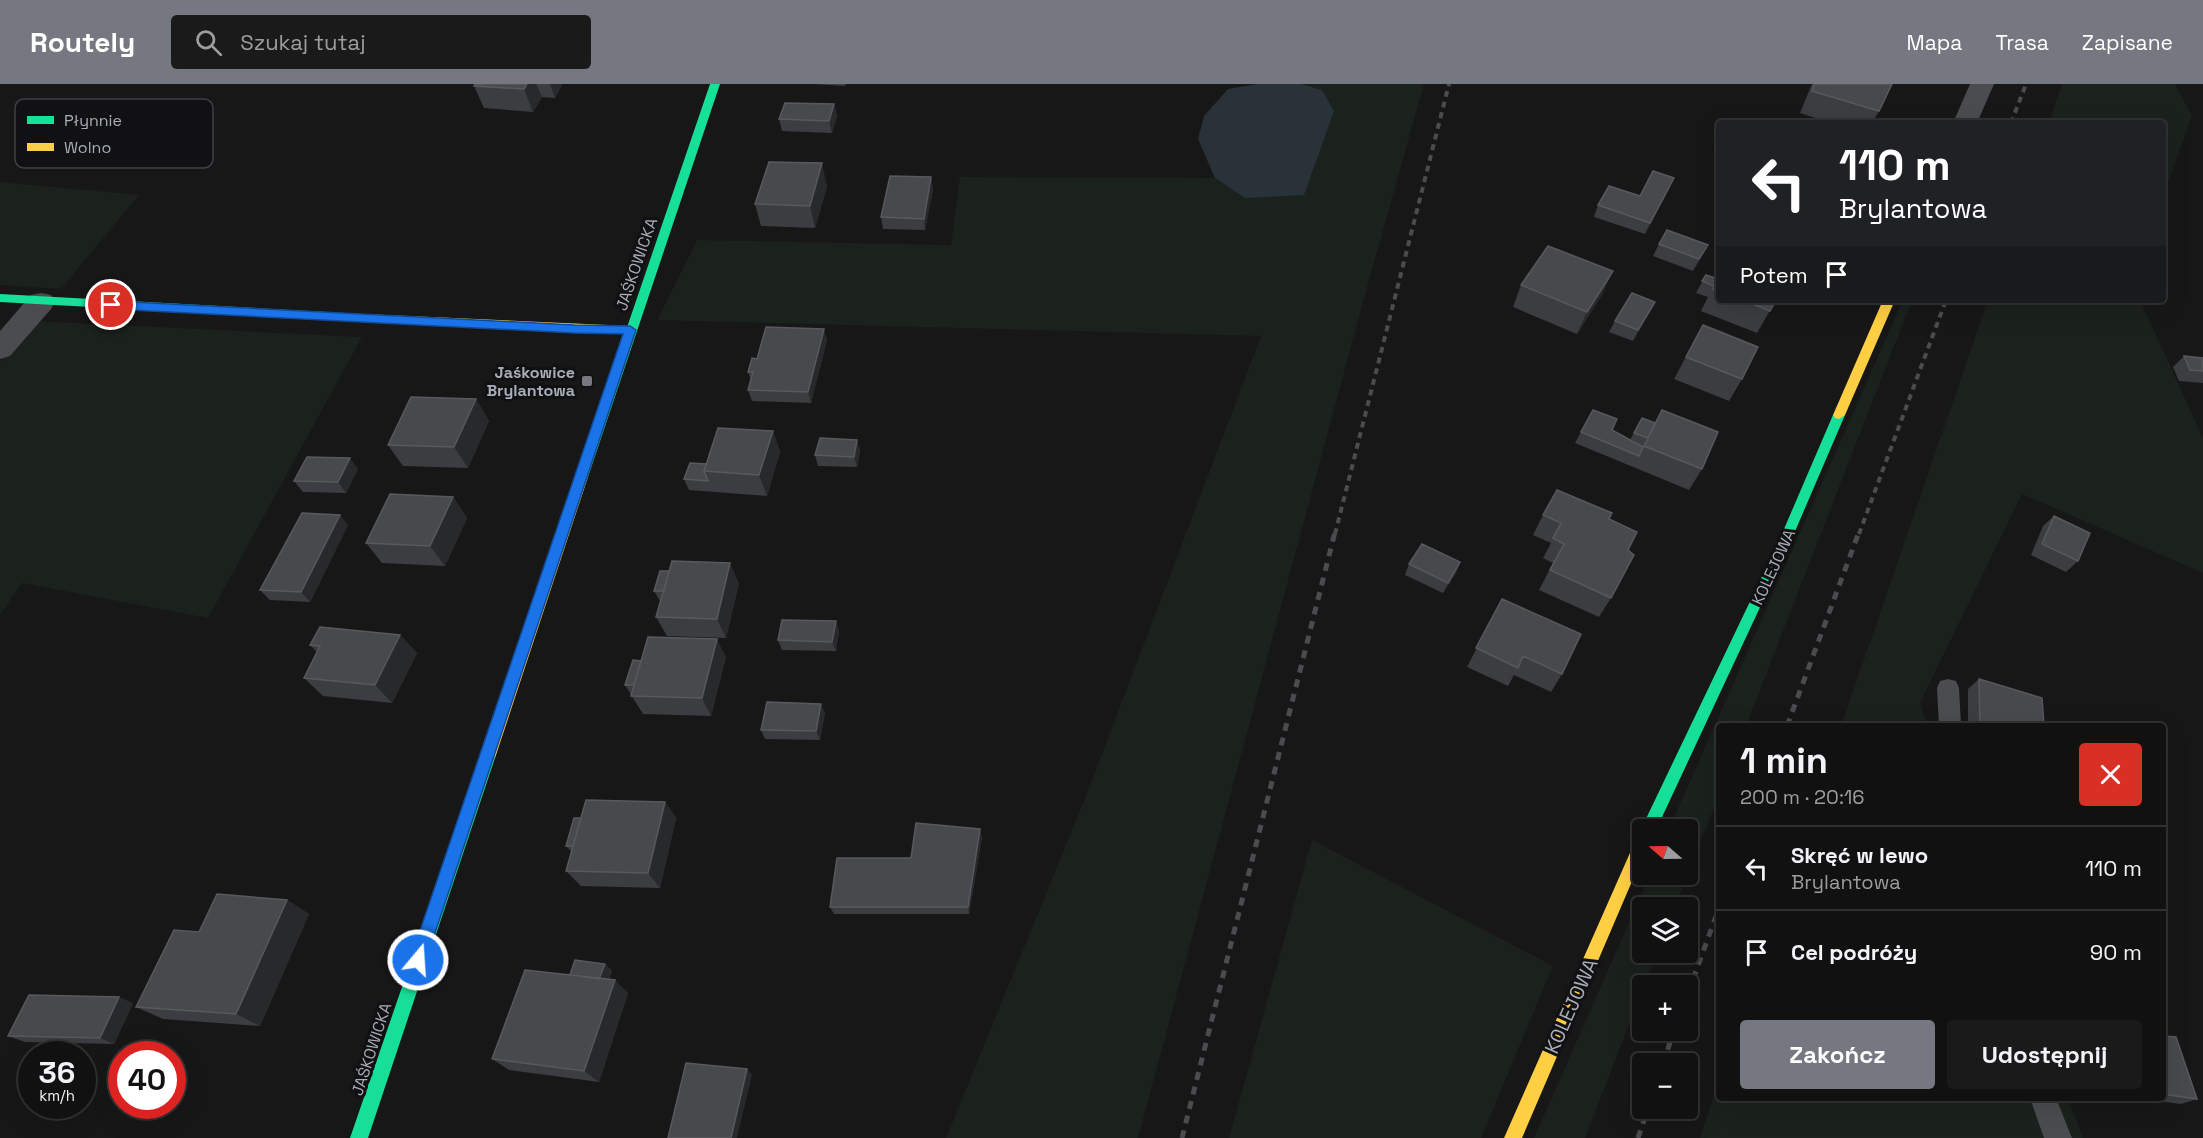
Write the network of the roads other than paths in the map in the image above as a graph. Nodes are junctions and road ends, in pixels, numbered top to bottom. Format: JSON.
{"nodes":[{"id":1,"x":715,"y":84,"type":"edge"},
{"id":2,"x":1982,"y":84,"type":"edge"},
{"id":3,"x":1966,"y":120,"type":"edge"},
{"id":4,"x":0,"y":298,"type":"edge"},
{"id":5,"x":41,"y":302,"type":"junction"},
{"id":6,"x":1888,"y":303,"type":"edge"},
{"id":7,"x":630,"y":330,"type":"junction"},
{"id":8,"x":0,"y":349,"type":"edge"},
{"id":9,"x":1948,"y":688,"type":"dead end"},
{"id":10,"x":1950,"y":723,"type":"edge"},
{"id":11,"x":1653,"y":819,"type":"edge"},
{"id":12,"x":1632,"y":865,"type":"edge"},
{"id":13,"x":2044,"y":1101,"type":"edge"},
{"id":14,"x":359,"y":1138,"type":"edge"},
{"id":15,"x":1514,"y":1138,"type":"edge"},
{"id":16,"x":2058,"y":1138,"type":"edge"}],
"edges":[{"from":1,"to":7,"type":"street","name":"JAŚKOWICKA"},
{"from":2,"to":3,"type":"street"},
{"from":4,"to":5,"type":"street"},
{"from":5,"to":7,"type":"street"},
{"from":5,"to":8,"type":"street"},
{"from":6,"to":11,"type":"street","name":"KOLEJOWA"},
{"from":7,"to":14,"type":"street","name":"JAŚKOWICKA"},
{"from":9,"to":10,"type":"lane"},
{"from":12,"to":15,"type":"street","name":"KOLEJOWA"},
{"from":13,"to":16,"type":"lane"}]}
